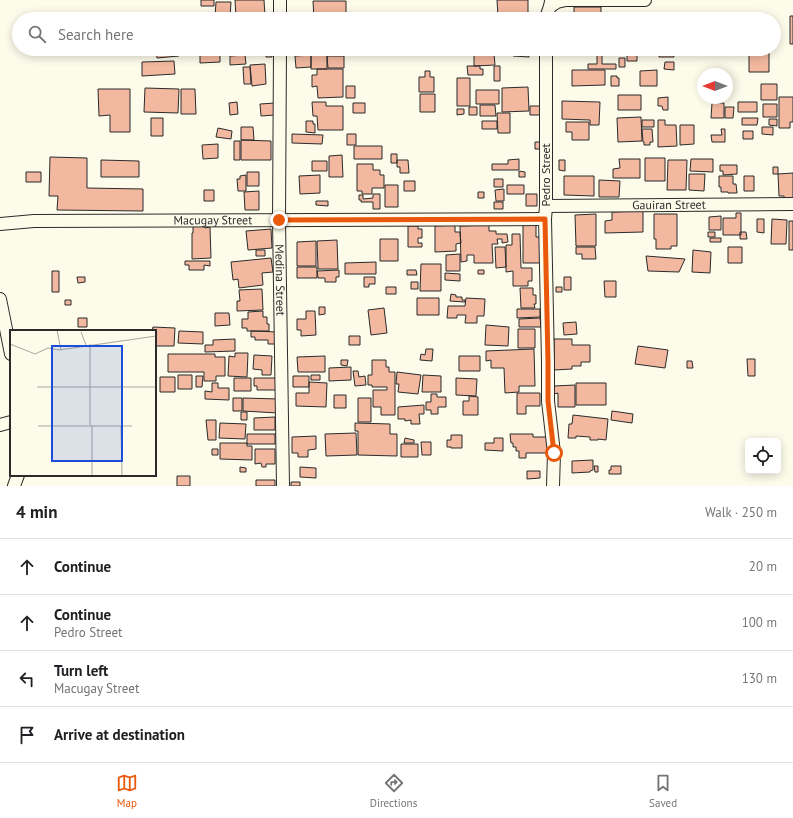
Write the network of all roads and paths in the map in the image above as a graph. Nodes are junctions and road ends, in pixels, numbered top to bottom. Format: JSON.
{"nodes":[{"id":1,"x":280,"y":0,"type":"edge"},
{"id":2,"x":645,"y":0,"type":"edge"},
{"id":3,"x":551,"y":3,"type":"edge"},
{"id":4,"x":280,"y":12,"type":"edge"},
{"id":5,"x":280,"y":56,"type":"edge"},
{"id":6,"x":546,"y":56,"type":"edge"},
{"id":7,"x":793,"y":204,"type":"edge"},
{"id":8,"x":546,"y":206,"type":"junction"},
{"id":9,"x":545,"y":219,"type":"junction"},
{"id":10,"x":279,"y":220,"type":"junction"},
{"id":11,"x":0,"y":224,"type":"edge"},
{"id":12,"x":0,"y":299,"type":"edge"},
{"id":13,"x":10,"y":349,"type":"edge"},
{"id":14,"x":10,"y":422,"type":"edge"},
{"id":15,"x":0,"y":425,"type":"edge"},
{"id":16,"x":18,"y":476,"type":"edge"},
{"id":17,"x":14,"y":486,"type":"edge"},
{"id":18,"x":282,"y":486,"type":"edge"},
{"id":19,"x":553,"y":486,"type":"edge"}],
"edges":[{"from":1,"to":4,"type":"street"},
{"from":2,"to":3,"type":"street"},
{"from":5,"to":10,"type":"street","name":"Medina Street"},
{"from":6,"to":8,"type":"street","name":"Pedro Street"},
{"from":7,"to":8,"type":"street","name":"Gauiran Street"},
{"from":8,"to":9,"type":"street","name":"Pedro Street"},
{"from":9,"to":10,"type":"street","name":"Macugay Street"},
{"from":9,"to":19,"type":"street","name":"Pedro Street"},
{"from":10,"to":11,"type":"street","name":"Macugay Street"},
{"from":10,"to":18,"type":"street","name":"Medina Street"},
{"from":12,"to":13,"type":"street"},
{"from":14,"to":15,"type":"street"},
{"from":16,"to":17,"type":"street"}]}
